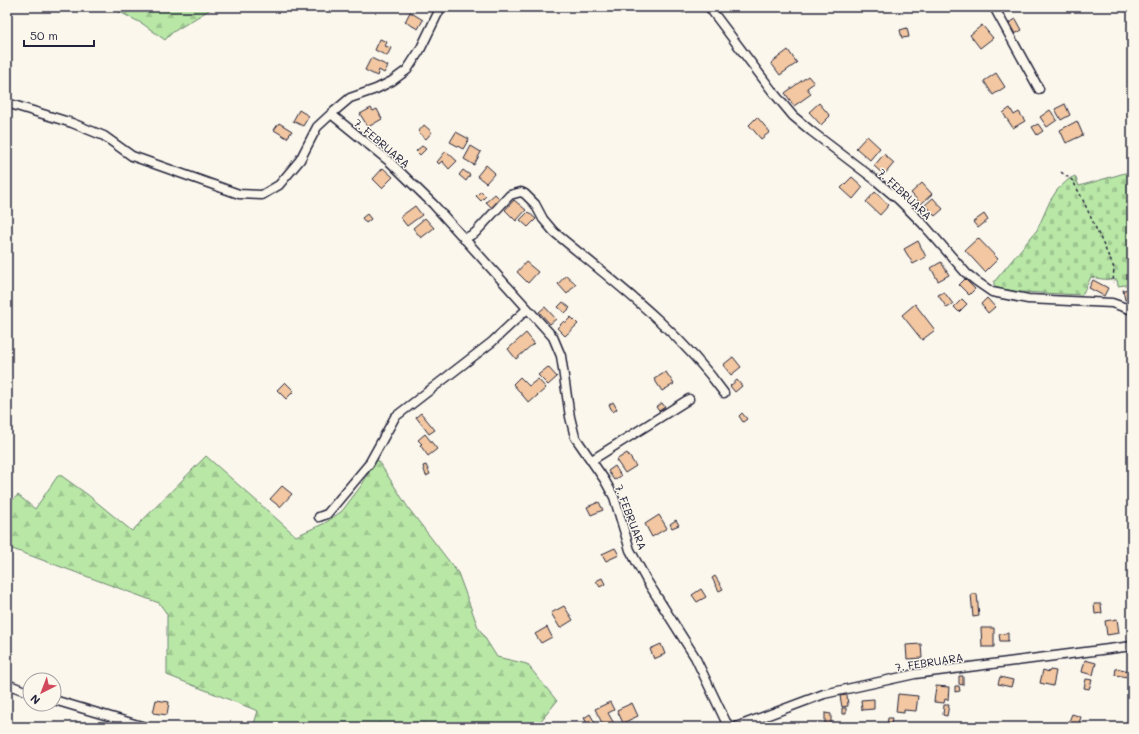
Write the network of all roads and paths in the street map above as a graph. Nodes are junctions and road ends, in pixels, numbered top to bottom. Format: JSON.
{"nodes":[{"id":1,"x":441,"y":7,"type":"edge"},
{"id":2,"x":709,"y":7,"type":"edge"},
{"id":3,"x":994,"y":7,"type":"edge"},
{"id":4,"x":1039,"y":89,"type":"dead end"},
{"id":5,"x":7,"y":103,"type":"edge"},
{"id":6,"x":331,"y":114,"type":"junction"},
{"id":7,"x":1061,"y":172,"type":"dead end"},
{"id":8,"x":464,"y":239,"type":"junction"},
{"id":9,"x":1113,"y":282,"type":"dead end"},
{"id":10,"x":527,"y":309,"type":"junction"},
{"id":11,"x":1132,"y":310,"type":"edge"},
{"id":12,"x":724,"y":393,"type":"dead end"},
{"id":13,"x":689,"y":399,"type":"dead end"},
{"id":14,"x":592,"y":460,"type":"junction"},
{"id":15,"x":319,"y":517,"type":"dead end"},
{"id":16,"x":1132,"y":646,"type":"edge"},
{"id":17,"x":7,"y":684,"type":"edge"},
{"id":18,"x":22,"y":690,"type":"edge"},
{"id":19,"x":62,"y":702,"type":"edge"},
{"id":20,"x":145,"y":727,"type":"edge"},
{"id":21,"x":730,"y":727,"type":"edge"},
{"id":22,"x":734,"y":727,"type":"edge"}],
"edges":[{"from":1,"to":6,"type":"street"},
{"from":2,"to":11,"type":"street","name":"7. FEBRUARA"},
{"from":3,"to":4,"type":"street"},
{"from":5,"to":6,"type":"street"},
{"from":6,"to":8,"type":"street","name":"7. FEBRUARA"},
{"from":7,"to":9,"type":"path"},
{"from":8,"to":10,"type":"street","name":"7. FEBRUARA"},
{"from":8,"to":12,"type":"street"},
{"from":10,"to":14,"type":"street","name":"7. FEBRUARA"},
{"from":10,"to":15,"type":"street"},
{"from":13,"to":14,"type":"street"},
{"from":14,"to":21,"type":"street","name":"7. FEBRUARA"},
{"from":16,"to":22,"type":"street","name":"7. FEBRUARA"},
{"from":17,"to":18,"type":"street"},
{"from":19,"to":20,"type":"street"},
{"from":21,"to":22,"type":"street","name":"7. FEBRUARA"}]}
